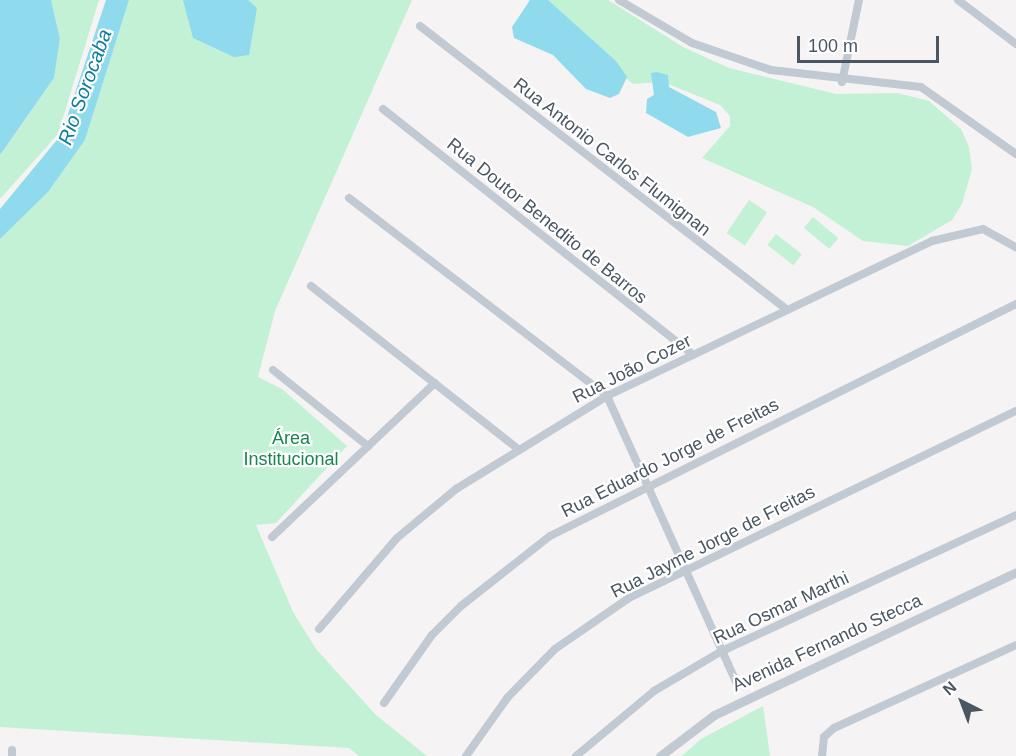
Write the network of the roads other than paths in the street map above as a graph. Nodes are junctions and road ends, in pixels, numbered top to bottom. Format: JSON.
{"nodes":[{"id":1,"x":619,"y":0,"type":"edge"},
{"id":2,"x":859,"y":0,"type":"edge"},
{"id":3,"x":958,"y":0,"type":"edge"},
{"id":4,"x":420,"y":26,"type":"dead end"},
{"id":5,"x":1016,"y":44,"type":"edge"},
{"id":6,"x":842,"y":82,"type":"junction"},
{"id":7,"x":382,"y":109,"type":"dead end"},
{"id":8,"x":1016,"y":154,"type":"edge"},
{"id":9,"x":349,"y":198,"type":"dead end"},
{"id":10,"x":1013,"y":245,"type":"edge"},
{"id":11,"x":1016,"y":251,"type":"edge"},
{"id":12,"x":311,"y":286,"type":"dead end"},
{"id":13,"x":1016,"y":304,"type":"edge"},
{"id":14,"x":787,"y":310,"type":"junction"},
{"id":15,"x":693,"y":355,"type":"junction"},
{"id":16,"x":273,"y":370,"type":"dead end"},
{"id":17,"x":435,"y":383,"type":"junction"},
{"id":18,"x":607,"y":396,"type":"junction"},
{"id":19,"x":1016,"y":411,"type":"edge"},
{"id":20,"x":368,"y":446,"type":"junction"},
{"id":21,"x":517,"y":448,"type":"junction"},
{"id":22,"x":646,"y":484,"type":"junction"},
{"id":23,"x":1016,"y":515,"type":"edge"},
{"id":24,"x":272,"y":537,"type":"dead end"},
{"id":25,"x":685,"y":570,"type":"junction"},
{"id":26,"x":1016,"y":572,"type":"edge"},
{"id":27,"x":319,"y":629,"type":"dead end"},
{"id":28,"x":1016,"y":645,"type":"edge"},
{"id":29,"x":722,"y":651,"type":"junction"},
{"id":30,"x":736,"y":684,"type":"dead end"},
{"id":31,"x":384,"y":703,"type":"dead end"},
{"id":32,"x":466,"y":756,"type":"edge"},
{"id":33,"x":576,"y":756,"type":"edge"},
{"id":34,"x":660,"y":756,"type":"edge"},
{"id":35,"x":822,"y":756,"type":"edge"}],
"edges":[{"from":1,"to":6,"type":"street"},
{"from":2,"to":6,"type":"street"},
{"from":3,"to":5,"type":"street"},
{"from":4,"to":14,"type":"street","name":"Rua Antonio Carlos Flumignan"},
{"from":6,"to":8,"type":"street"},
{"from":7,"to":15,"type":"street","name":"Rua Doutor Benedito de Barros"},
{"from":9,"to":18,"type":"street"},
{"from":10,"to":11,"type":"street","name":"Rua João Cozer"},
{"from":10,"to":14,"type":"street","name":"Rua João Cozer"},
{"from":12,"to":17,"type":"street"},
{"from":13,"to":22,"type":"street","name":"Rua Eduardo Jorge de Freitas"},
{"from":14,"to":15,"type":"street","name":"Rua João Cozer"},
{"from":15,"to":18,"type":"street","name":"Rua João Cozer"},
{"from":16,"to":20,"type":"street"},
{"from":17,"to":20,"type":"street"},
{"from":17,"to":21,"type":"street"},
{"from":18,"to":21,"type":"street","name":"Rua João Cozer"},
{"from":18,"to":22,"type":"street"},
{"from":19,"to":25,"type":"street","name":"Rua Jayme Jorge de Freitas"},
{"from":20,"to":24,"type":"street"},
{"from":21,"to":27,"type":"street","name":"Rua João Cozer"},
{"from":22,"to":25,"type":"street"},
{"from":22,"to":31,"type":"street","name":"Rua Eduardo Jorge de Freitas"},
{"from":23,"to":29,"type":"street","name":"Rua Osmar Marthi"},
{"from":25,"to":29,"type":"street"},
{"from":25,"to":32,"type":"street","name":"Rua Jayme Jorge de Freitas"},
{"from":26,"to":34,"type":"street","name":"Avenida Fernando Stecca"},
{"from":28,"to":35,"type":"street"},
{"from":29,"to":30,"type":"street"},
{"from":29,"to":33,"type":"street","name":"Rua Osmar Marthi"}]}
